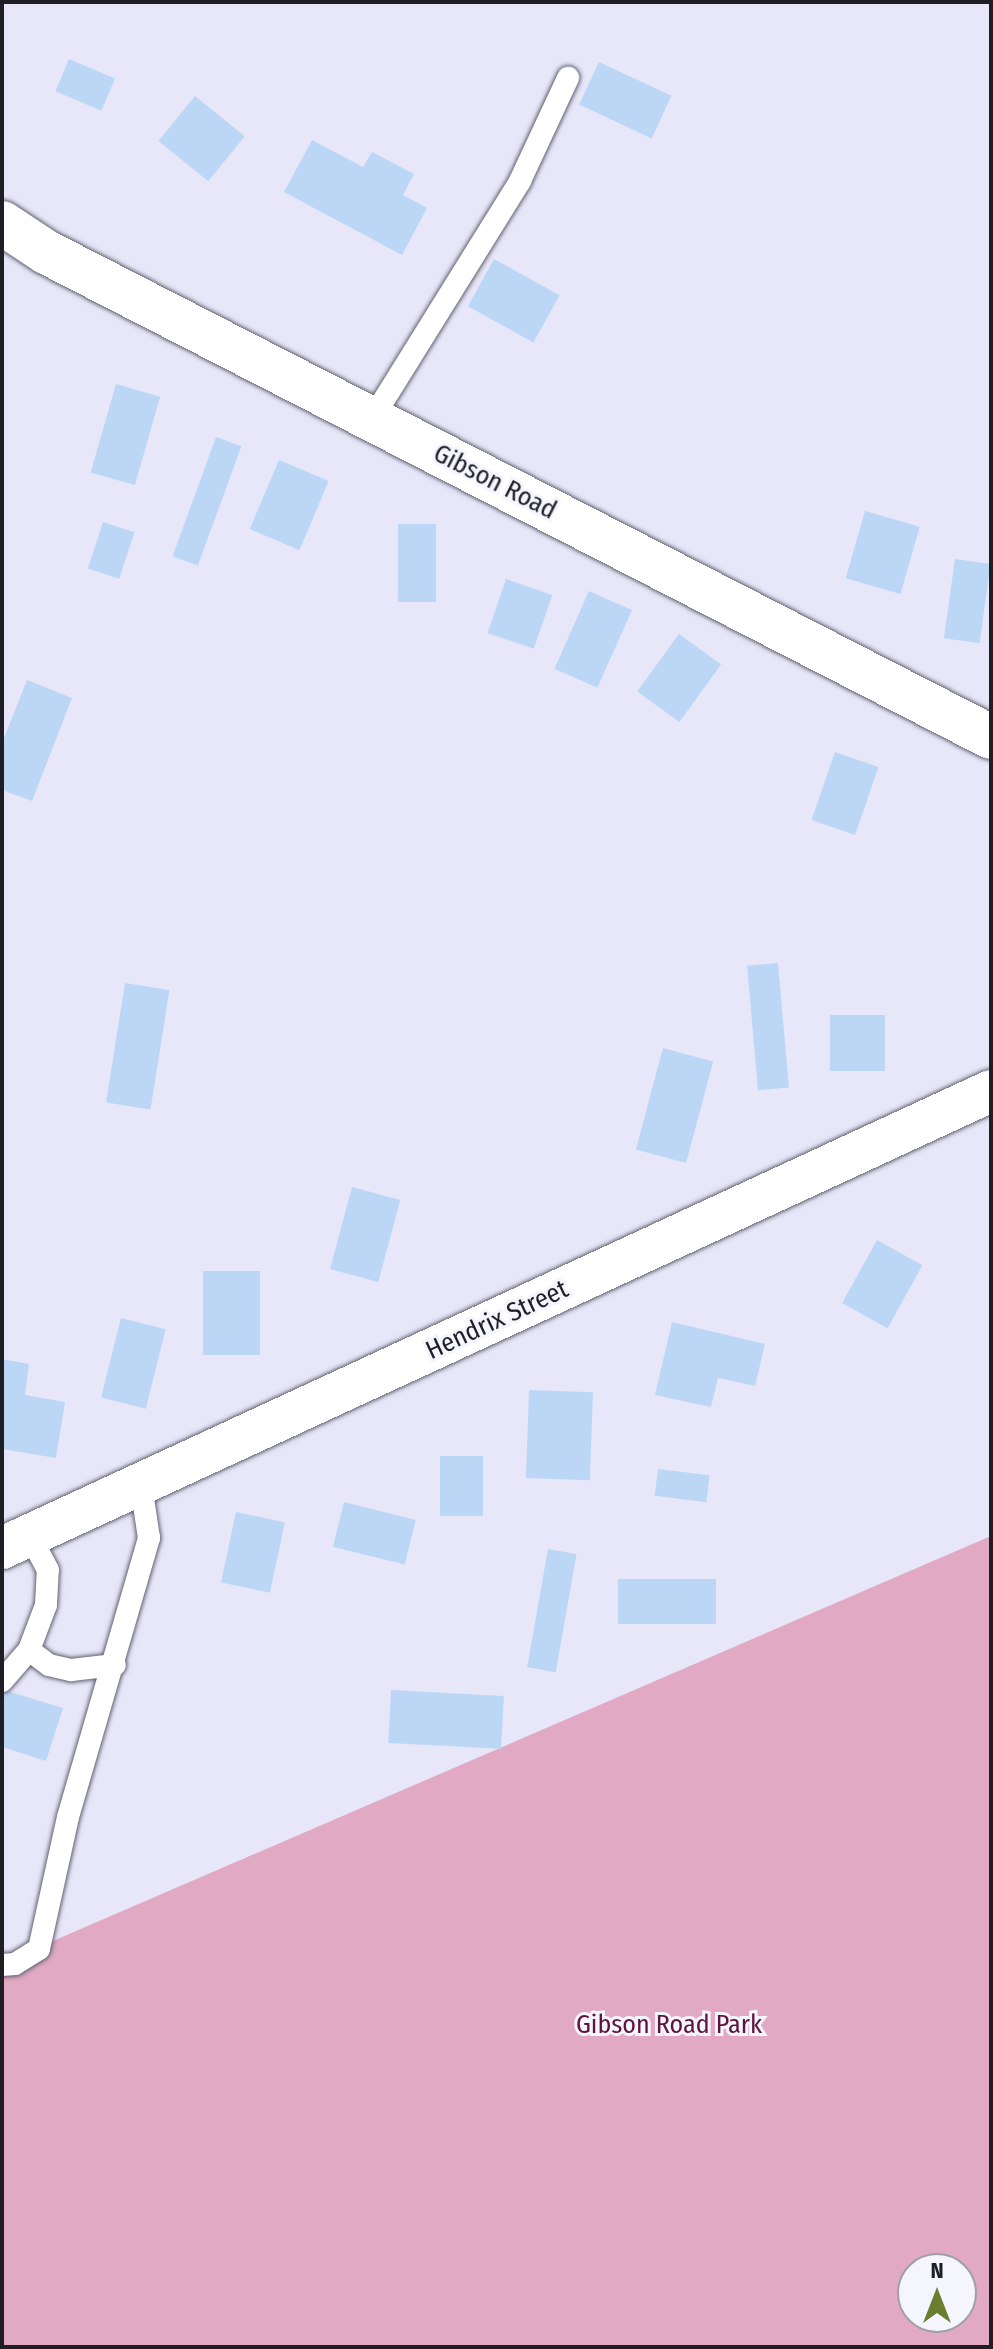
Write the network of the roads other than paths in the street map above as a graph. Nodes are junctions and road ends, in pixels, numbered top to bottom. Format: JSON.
{"nodes":[{"id":1,"x":568,"y":78,"type":"dead end"},
{"id":2,"x":2,"y":223,"type":"edge"},
{"id":3,"x":372,"y":419,"type":"junction"},
{"id":4,"x":991,"y":737,"type":"edge"},
{"id":5,"x":991,"y":1091,"type":"edge"},
{"id":6,"x":141,"y":1485,"type":"junction"},
{"id":7,"x":16,"y":1541,"type":"edge"},
{"id":8,"x":29,"y":1650,"type":"junction"},
{"id":9,"x":115,"y":1665,"type":"junction"},
{"id":10,"x":2,"y":1681,"type":"edge"},
{"id":11,"x":2,"y":1965,"type":"edge"}],
"edges":[{"from":1,"to":3,"type":"lane"},
{"from":2,"to":3,"type":"street","name":"Gibson Road"},
{"from":3,"to":4,"type":"street","name":"Gibson Road"},
{"from":5,"to":6,"type":"street","name":"Hendrix Street"},
{"from":6,"to":7,"type":"street","name":"Hendrix Street"},
{"from":6,"to":9,"type":"lane"},
{"from":7,"to":8,"type":"lane"},
{"from":8,"to":9,"type":"lane"},
{"from":8,"to":10,"type":"lane"},
{"from":9,"to":11,"type":"lane"}]}
